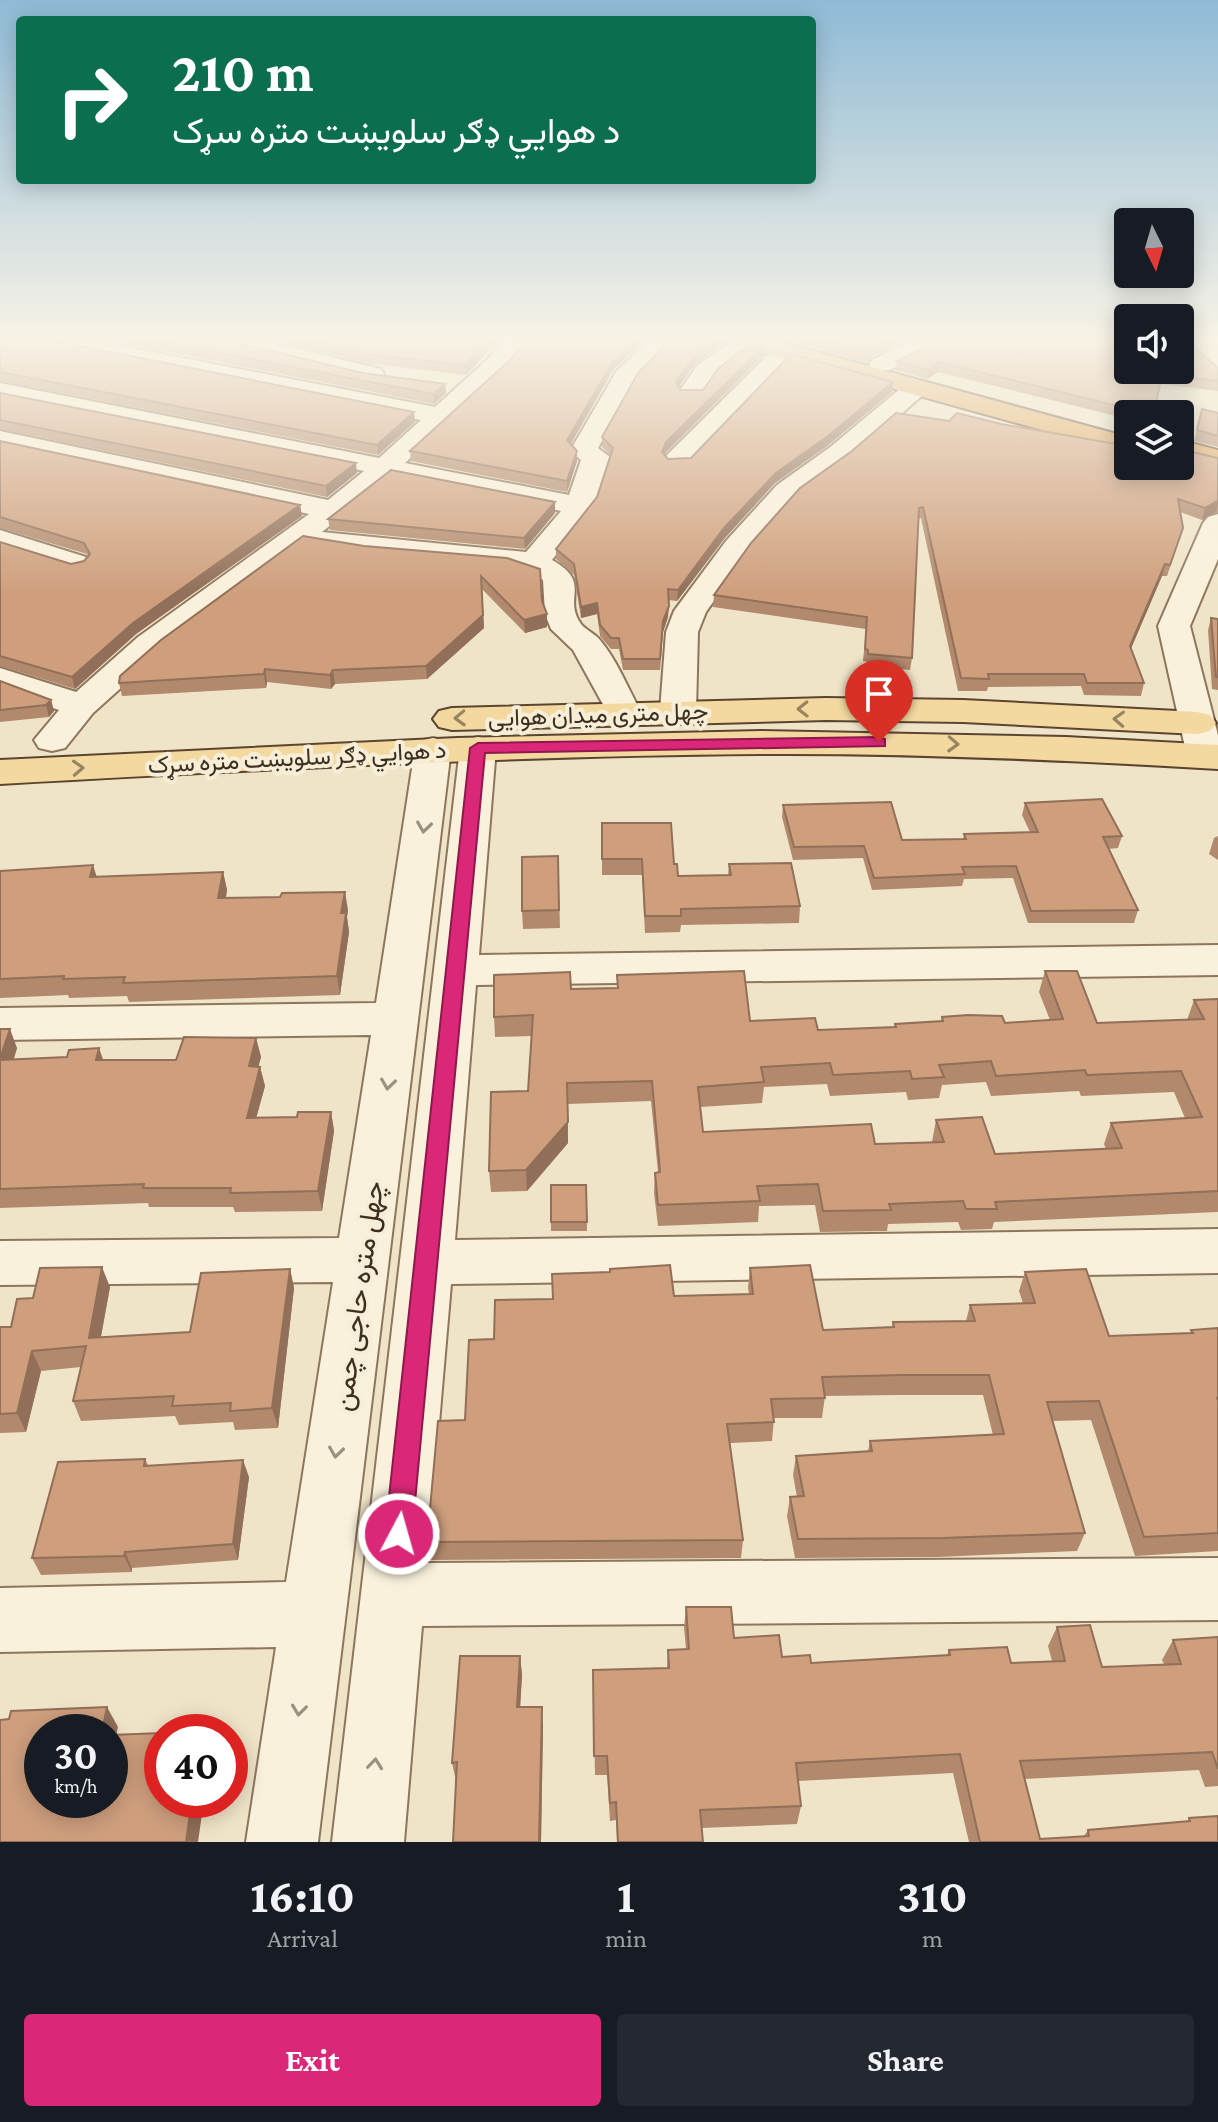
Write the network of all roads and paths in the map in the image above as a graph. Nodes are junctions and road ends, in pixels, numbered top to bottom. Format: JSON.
{"nodes":[{"id":1,"x":160,"y":423,"type":"edge"},
{"id":2,"x":434,"y":423,"type":"edge"},
{"id":3,"x":599,"y":423,"type":"edge"},
{"id":4,"x":711,"y":423,"type":"edge"},
{"id":5,"x":875,"y":423,"type":"edge"},
{"id":6,"x":1044,"y":423,"type":"edge"},
{"id":7,"x":1088,"y":423,"type":"edge"},
{"id":8,"x":1114,"y":430,"type":"edge"},
{"id":9,"x":0,"y":439,"type":"edge"},
{"id":10,"x":1114,"y":442,"type":"edge"},
{"id":11,"x":1194,"y":452,"type":"edge"},
{"id":12,"x":1218,"y":459,"type":"edge"},
{"id":13,"x":678,"y":460,"type":"edge"},
{"id":14,"x":1194,"y":464,"type":"edge"},
{"id":15,"x":385,"y":468,"type":"junction"},
{"id":16,"x":1218,"y":470,"type":"edge"},
{"id":17,"x":580,"y":506,"type":"junction"},
{"id":18,"x":332,"y":510,"type":"junction"},
{"id":19,"x":1218,"y":523,"type":"edge"},
{"id":20,"x":297,"y":534,"type":"junction"},
{"id":21,"x":0,"y":539,"type":"edge"},
{"id":22,"x":534,"y":562,"type":"junction"},
{"id":23,"x":75,"y":563,"type":"edge"},
{"id":24,"x":0,"y":678,"type":"edge"},
{"id":25,"x":81,"y":706,"type":"junction"},
{"id":26,"x":678,"y":711,"type":"junction"},
{"id":27,"x":623,"y":712,"type":"junction"},
{"id":28,"x":52,"y":740,"type":"junction"},
{"id":29,"x":0,"y":744,"type":"edge"},
{"id":30,"x":1207,"y":746,"type":"edge"},
{"id":31,"x":455,"y":749,"type":"junction"},
{"id":32,"x":0,"y":772,"type":"edge"},
{"id":33,"x":1218,"y":960,"type":"edge"},
{"id":34,"x":455,"y":970,"type":"junction"},
{"id":35,"x":397,"y":1019,"type":"junction"},
{"id":36,"x":0,"y":1024,"type":"edge"},
{"id":37,"x":1218,"y":1251,"type":"edge"},
{"id":38,"x":364,"y":1260,"type":"junction"},
{"id":39,"x":426,"y":1262,"type":"junction"},
{"id":40,"x":0,"y":1263,"type":"edge"},
{"id":41,"x":1218,"y":1589,"type":"edge"},
{"id":42,"x":393,"y":1595,"type":"junction"},
{"id":43,"x":311,"y":1614,"type":"junction"},
{"id":44,"x":0,"y":1620,"type":"edge"},
{"id":45,"x":282,"y":1842,"type":"edge"},
{"id":46,"x":368,"y":1842,"type":"edge"}],
"edges":[{"from":1,"to":15,"type":"street"},
{"from":2,"to":15,"type":"street"},
{"from":3,"to":17,"type":"street"},
{"from":4,"to":13,"type":"street"},
{"from":5,"to":26,"type":"street"},
{"from":6,"to":10,"type":"highway"},
{"from":7,"to":8,"type":"highway"},
{"from":9,"to":18,"type":"street"},
{"from":11,"to":12,"type":"highway"},
{"from":14,"to":16,"type":"highway"},
{"from":15,"to":17,"type":"street"},
{"from":15,"to":18,"type":"street"},
{"from":17,"to":22,"type":"street"},
{"from":18,"to":20,"type":"street"},
{"from":19,"to":30,"type":"street"},
{"from":20,"to":22,"type":"street"},
{"from":20,"to":25,"type":"street"},
{"from":21,"to":23,"type":"street"},
{"from":22,"to":27,"type":"street"},
{"from":24,"to":25,"type":"street"},
{"from":25,"to":28,"type":"street"},
{"from":26,"to":27,"type":"main road","name":"چهل متری میدان هوایی"},
{"from":30,"to":26,"type":"main road","name":"چهل متری میدان هوایی","one_way":true},
{"from":27,"to":28,"type":"main road","name":"چهل متری میدان هوایی","one_way":true},
{"from":28,"to":29,"type":"main road","name":"چهل متری میدان هوایی"},
{"from":31,"to":30,"type":"main road","name":"د هوايي ډګر سلویښت متره سړک","one_way":true},
{"from":32,"to":31,"type":"main road","name":"د هوايي ډګر سلویښت متره سړک","one_way":true},
{"from":31,"to":34,"type":"street"},
{"from":31,"to":35,"type":"street","name":"چهل متره حاجی چمن","one_way":true},
{"from":33,"to":34,"type":"street"},
{"from":34,"to":39,"type":"street"},
{"from":35,"to":36,"type":"street"},
{"from":35,"to":38,"type":"street","name":"چهل متره حاجی چمن","one_way":true},
{"from":37,"to":39,"type":"street"},
{"from":38,"to":40,"type":"street"},
{"from":38,"to":43,"type":"street","name":"چهل متره حاجی چمن","one_way":true},
{"from":39,"to":42,"type":"street"},
{"from":41,"to":42,"type":"street"},
{"from":46,"to":42,"type":"street","one_way":true},
{"from":43,"to":44,"type":"street"},
{"from":43,"to":45,"type":"street","name":"چهل متره حاجی چمن","one_way":true}]}
